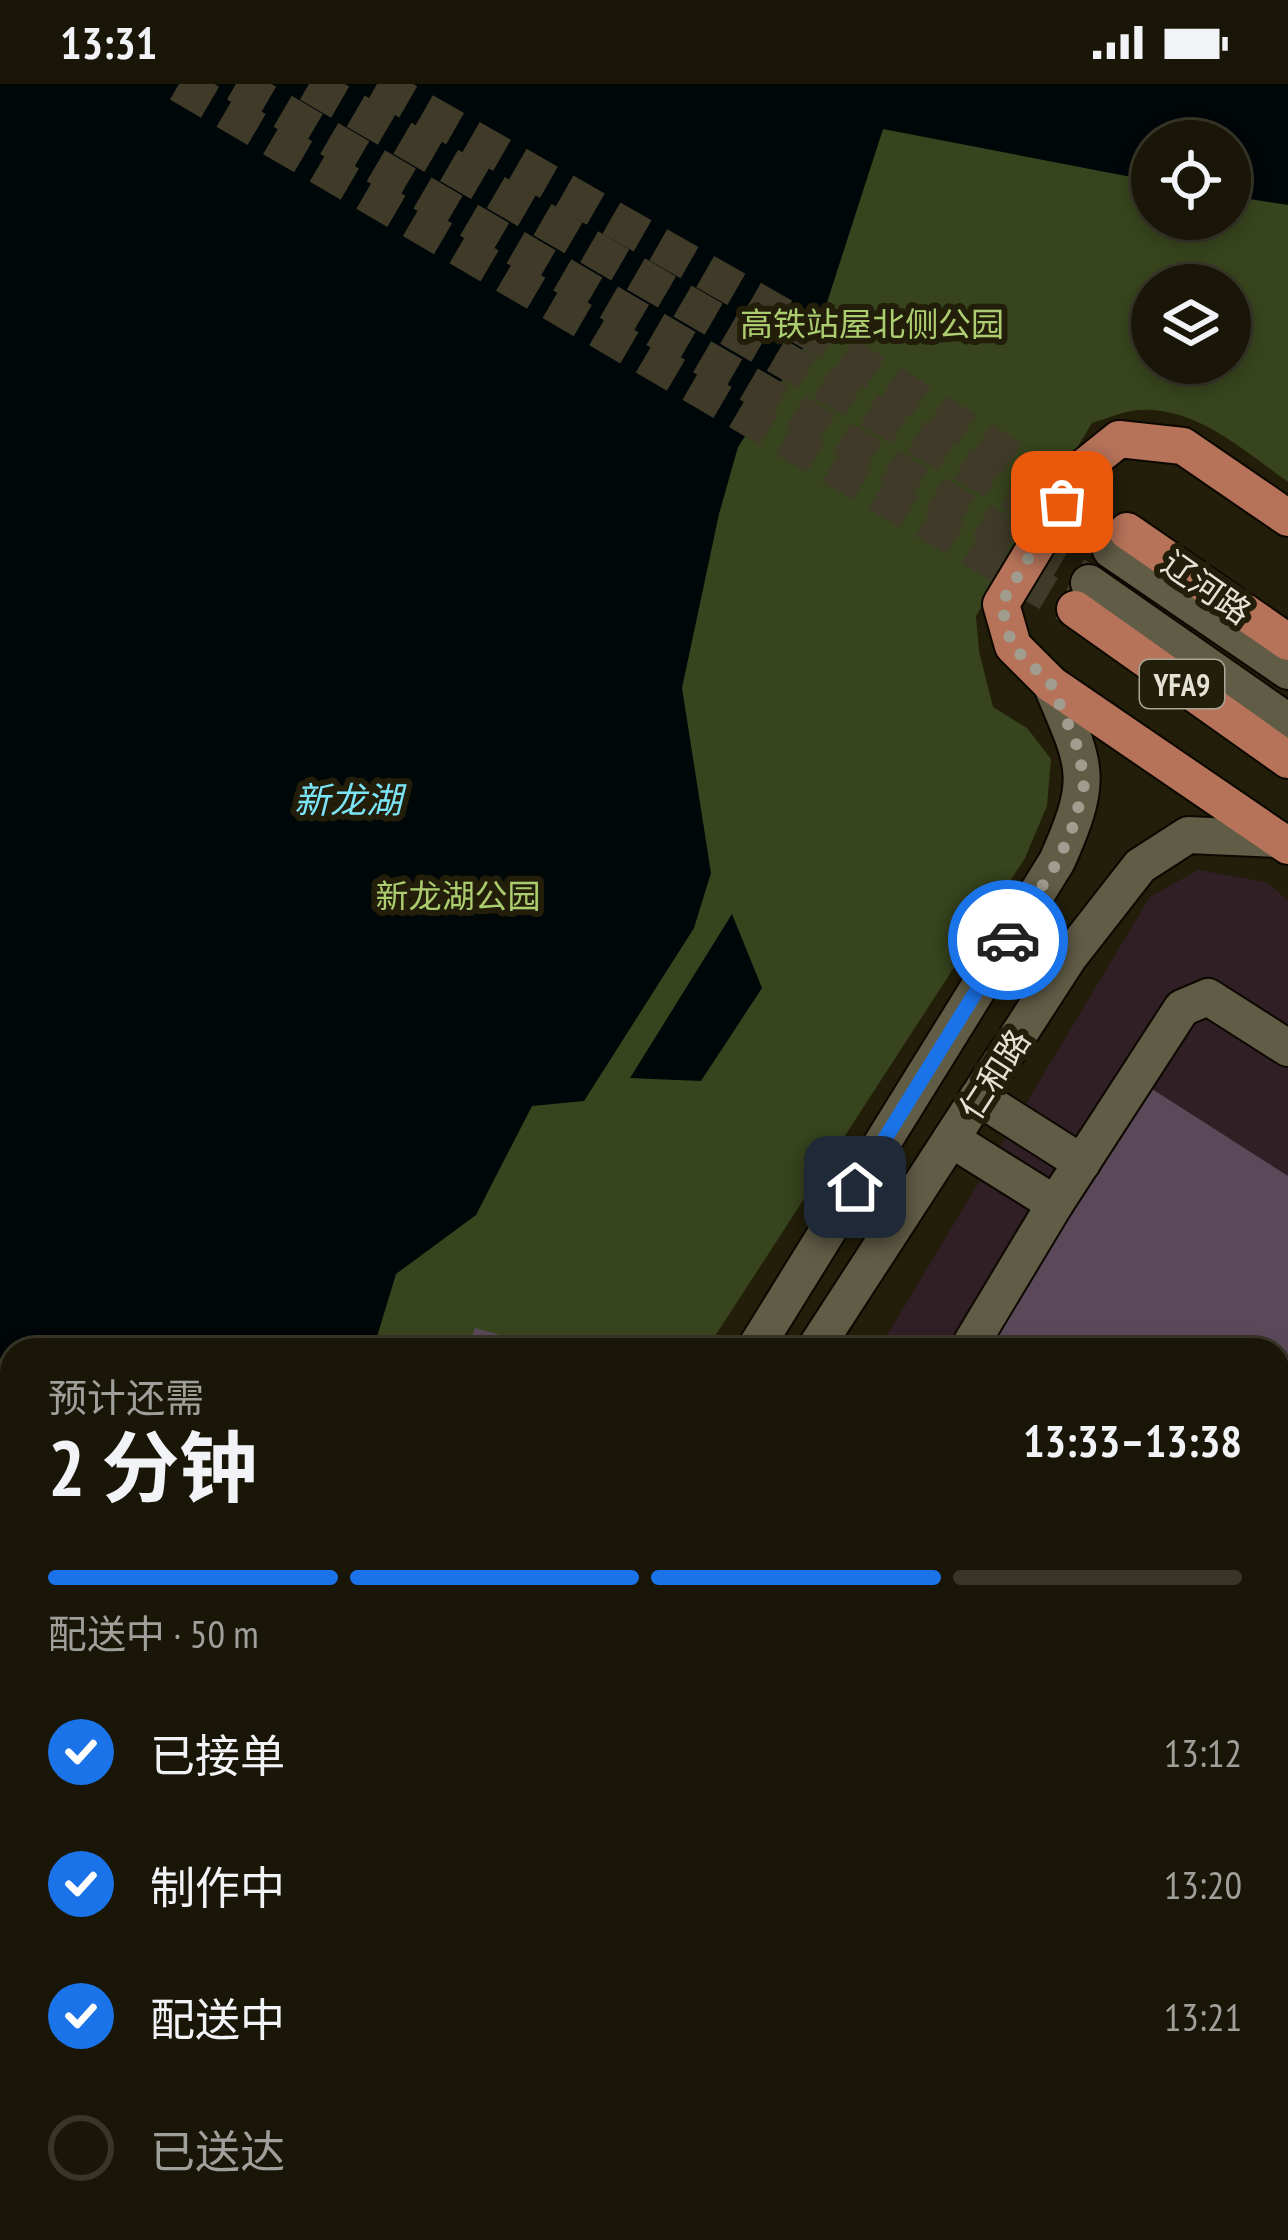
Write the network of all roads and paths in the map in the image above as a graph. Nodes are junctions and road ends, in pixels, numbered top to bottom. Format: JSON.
{"nodes":[{"id":1,"x":1288,"y":518,"type":"edge"},
{"id":2,"x":1119,"y":541,"type":"joint"},
{"id":3,"x":1082,"y":596,"type":"joint"},
{"id":4,"x":1288,"y":642,"type":"edge"},
{"id":5,"x":1288,"y":671,"type":"edge"},
{"id":6,"x":1051,"y":684,"type":"junction"},
{"id":7,"x":1288,"y":722,"type":"edge"},
{"id":8,"x":1288,"y":760,"type":"edge"},
{"id":9,"x":1283,"y":842,"type":"edge"},
{"id":10,"x":1288,"y":1048,"type":"edge"},
{"id":11,"x":978,"y":1097,"type":"junction"},
{"id":12,"x":951,"y":1139,"type":"junction"},
{"id":13,"x":1082,"y":1163,"type":"junction"},
{"id":14,"x":1055,"y":1204,"type":"junction"},
{"id":15,"x":761,"y":1338,"type":"edge"},
{"id":16,"x":822,"y":1338,"type":"edge"},
{"id":17,"x":976,"y":1338,"type":"edge"}],
"edges":[{"from":1,"to":6,"type":"main road"},
{"from":2,"to":4,"type":"main road","name":"辽河路"},
{"from":2,"to":5,"type":"street"},
{"from":3,"to":7,"type":"street"},
{"from":3,"to":8,"type":"main road","number":"YFA9"},
{"from":6,"to":9,"type":"main road"},
{"from":6,"to":15,"type":"street","name":"仁和路"},
{"from":9,"to":11,"type":"street","name":"仁和路"},
{"from":10,"to":13,"type":"street"},
{"from":11,"to":12,"type":"street","name":"仁和路"},
{"from":11,"to":13,"type":"street"},
{"from":12,"to":14,"type":"street"},
{"from":12,"to":16,"type":"street","name":"仁和路"},
{"from":13,"to":14,"type":"street"},
{"from":14,"to":17,"type":"street"}]}
